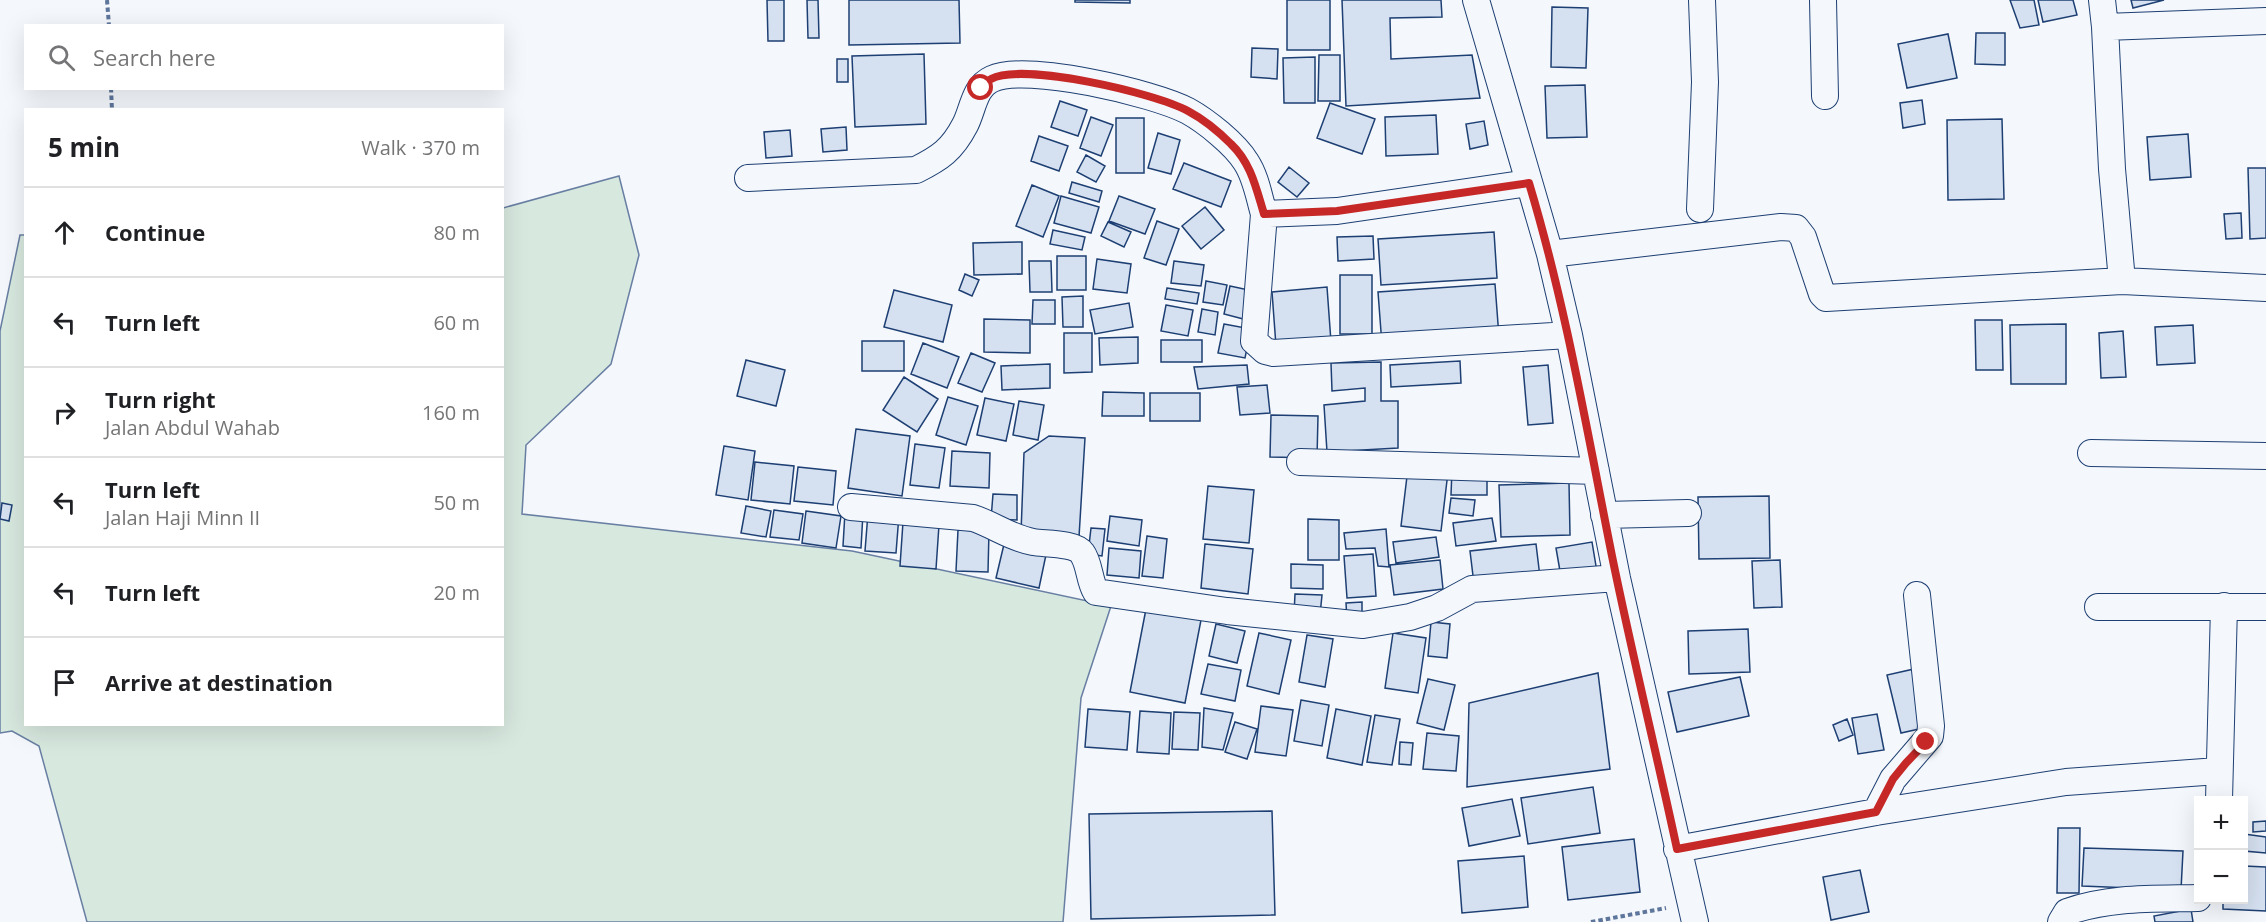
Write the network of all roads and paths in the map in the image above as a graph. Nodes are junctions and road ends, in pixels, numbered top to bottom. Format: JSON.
{"nodes":[{"id":1,"x":108,"y":0,"type":"edge"},
{"id":2,"x":1476,"y":0,"type":"edge"},
{"id":3,"x":1702,"y":0,"type":"edge"},
{"id":4,"x":1823,"y":0,"type":"edge"},
{"id":5,"x":2102,"y":0,"type":"edge"},
{"id":6,"x":2266,"y":21,"type":"edge"},
{"id":7,"x":109,"y":24,"type":"edge"},
{"id":8,"x":2105,"y":27,"type":"junction"},
{"id":9,"x":111,"y":90,"type":"edge"},
{"id":10,"x":1826,"y":96,"type":"dead end"},
{"id":11,"x":112,"y":108,"type":"edge"},
{"id":12,"x":748,"y":178,"type":"dead end"},
{"id":13,"x":1529,"y":183,"type":"junction"},
{"id":14,"x":1700,"y":209,"type":"dead end"},
{"id":15,"x":1264,"y":214,"type":"junction"},
{"id":16,"x":1550,"y":254,"type":"junction"},
{"id":17,"x":2122,"y":281,"type":"junction"},
{"id":18,"x":2266,"y":288,"type":"edge"},
{"id":19,"x":1569,"y":336,"type":"junction"},
{"id":20,"x":2091,"y":453,"type":"dead end"},
{"id":21,"x":2266,"y":456,"type":"edge"},
{"id":22,"x":1300,"y":462,"type":"dead end"},
{"id":23,"x":1596,"y":471,"type":"junction"},
{"id":24,"x":851,"y":507,"type":"dead end"},
{"id":25,"x":1688,"y":513,"type":"dead end"},
{"id":26,"x":1604,"y":515,"type":"junction"},
{"id":27,"x":1617,"y":578,"type":"junction"},
{"id":28,"x":1917,"y":595,"type":"dead end"},
{"id":29,"x":2224,"y":606,"type":"junction"},
{"id":30,"x":2098,"y":607,"type":"dead end"},
{"id":31,"x":2266,"y":607,"type":"edge"},
{"id":32,"x":2218,"y":771,"type":"junction"},
{"id":33,"x":2219,"y":796,"type":"edge"},
{"id":34,"x":1876,"y":812,"type":"junction"},
{"id":35,"x":1677,"y":849,"type":"junction"},
{"id":36,"x":2194,"y":898,"type":"edge"},
{"id":37,"x":1693,"y":913,"type":"edge"},
{"id":38,"x":1591,"y":922,"type":"edge"},
{"id":39,"x":2061,"y":922,"type":"edge"}],
"edges":[{"from":1,"to":7,"type":"path"},
{"from":2,"to":13,"type":"street"},
{"from":3,"to":14,"type":"street"},
{"from":4,"to":10,"type":"street"},
{"from":5,"to":8,"type":"street"},
{"from":6,"to":8,"type":"street"},
{"from":8,"to":17,"type":"street"},
{"from":9,"to":11,"type":"path"},
{"from":12,"to":15,"type":"street"},
{"from":13,"to":15,"type":"street"},
{"from":13,"to":16,"type":"street"},
{"from":15,"to":19,"type":"street"},
{"from":16,"to":17,"type":"street"},
{"from":16,"to":19,"type":"street"},
{"from":17,"to":18,"type":"street"},
{"from":19,"to":23,"type":"street"},
{"from":20,"to":21,"type":"street"},
{"from":22,"to":23,"type":"street"},
{"from":23,"to":26,"type":"street"},
{"from":24,"to":27,"type":"street"},
{"from":25,"to":26,"type":"street"},
{"from":26,"to":27,"type":"street"},
{"from":27,"to":35,"type":"street"},
{"from":28,"to":34,"type":"street"},
{"from":29,"to":30,"type":"street"},
{"from":29,"to":31,"type":"street"},
{"from":29,"to":32,"type":"street"},
{"from":32,"to":33,"type":"street"},
{"from":32,"to":34,"type":"street"},
{"from":34,"to":35,"type":"street"},
{"from":35,"to":37,"type":"street"},
{"from":36,"to":39,"type":"street"},
{"from":37,"to":38,"type":"path"}]}
